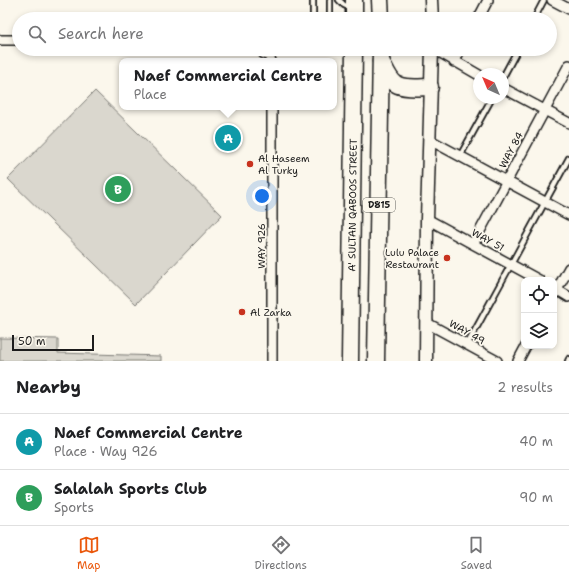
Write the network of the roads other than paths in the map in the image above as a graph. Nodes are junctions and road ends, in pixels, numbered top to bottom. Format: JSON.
{"nodes":[{"id":1,"x":312,"y":0,"type":"edge"},
{"id":2,"x":330,"y":0,"type":"edge"},
{"id":3,"x":339,"y":0,"type":"edge"},
{"id":4,"x":380,"y":0,"type":"edge"},
{"id":5,"x":431,"y":0,"type":"edge"},
{"id":6,"x":488,"y":0,"type":"edge"},
{"id":7,"x":544,"y":0,"type":"edge"},
{"id":8,"x":552,"y":0,"type":"edge"},
{"id":9,"x":569,"y":9,"type":"edge"},
{"id":10,"x":313,"y":12,"type":"edge"},
{"id":11,"x":330,"y":12,"type":"edge"},
{"id":12,"x":353,"y":12,"type":"edge"},
{"id":13,"x":380,"y":12,"type":"edge"},
{"id":14,"x":432,"y":12,"type":"edge"},
{"id":15,"x":482,"y":12,"type":"edge"},
{"id":16,"x":538,"y":12,"type":"edge"},
{"id":17,"x":0,"y":40,"type":"edge"},
{"id":18,"x":12,"y":40,"type":"edge"},
{"id":19,"x":354,"y":56,"type":"edge"},
{"id":20,"x":381,"y":56,"type":"edge"},
{"id":21,"x":381,"y":56,"type":"edge"},
{"id":22,"x":432,"y":56,"type":"edge"},
{"id":23,"x":444,"y":56,"type":"edge"},
{"id":24,"x":457,"y":56,"type":"edge"},
{"id":25,"x":514,"y":56,"type":"edge"},
{"id":26,"x":454,"y":62,"type":"junction"},
{"id":27,"x":569,"y":65,"type":"edge"},
{"id":28,"x":507,"y":68,"type":"edge"},
{"id":29,"x":473,"y":72,"type":"edge"},
{"id":30,"x":430,"y":86,"type":"junction"},
{"id":31,"x":509,"y":91,"type":"edge"},
{"id":32,"x":489,"y":104,"type":"edge"},
{"id":33,"x":272,"y":110,"type":"edge"},
{"id":34,"x":545,"y":110,"type":"junction"},
{"id":35,"x":569,"y":123,"type":"edge"},
{"id":36,"x":430,"y":140,"type":"junction"},
{"id":37,"x":460,"y":156,"type":"junction"},
{"id":38,"x":569,"y":158,"type":"edge"},
{"id":39,"x":507,"y":181,"type":"junction"},
{"id":40,"x":545,"y":202,"type":"junction"},
{"id":41,"x":569,"y":215,"type":"edge"},
{"id":42,"x":427,"y":219,"type":"junction"},
{"id":43,"x":473,"y":244,"type":"junction"},
{"id":44,"x":511,"y":265,"type":"junction"},
{"id":45,"x":569,"y":268,"type":"edge"},
{"id":46,"x":533,"y":277,"type":"edge"},
{"id":47,"x":557,"y":288,"type":"edge"},
{"id":48,"x":557,"y":292,"type":"edge"},
{"id":49,"x":569,"y":297,"type":"edge"},
{"id":50,"x":427,"y":323,"type":"junction"},
{"id":51,"x":467,"y":345,"type":"junction"},
{"id":52,"x":524,"y":349,"type":"edge"},
{"id":53,"x":272,"y":361,"type":"edge"},
{"id":54,"x":350,"y":361,"type":"edge"},
{"id":55,"x":376,"y":361,"type":"edge"},
{"id":56,"x":426,"y":361,"type":"edge"},
{"id":57,"x":497,"y":361,"type":"edge"},
{"id":58,"x":518,"y":361,"type":"edge"}],
"edges":[{"from":1,"to":10,"type":"lane"},
{"from":2,"to":11,"type":"lane"},
{"from":3,"to":12,"type":"lane"},
{"from":4,"to":13,"type":"highway"},
{"from":5,"to":14,"type":"street"},
{"from":6,"to":15,"type":"street"},
{"from":7,"to":16,"type":"lane"},
{"from":8,"to":9,"type":"street"},
{"from":17,"to":18,"type":"street"},
{"from":19,"to":54,"type":"highway","name":"A' SULTAN QABOOS STREET","number":"D815"},
{"from":20,"to":30,"type":"highway"},
{"from":21,"to":55,"type":"highway","number":"D815"},
{"from":22,"to":30,"type":"street"},
{"from":23,"to":26,"type":"street"},
{"from":24,"to":26,"type":"street"},
{"from":25,"to":28,"type":"lane"},
{"from":26,"to":29,"type":"street"},
{"from":27,"to":34,"type":"street","name":"WAY 84"},
{"from":30,"to":36,"type":"street"},
{"from":31,"to":34,"type":"street"},
{"from":32,"to":37,"type":"lane"},
{"from":33,"to":53,"type":"street","name":"WAY 926"},
{"from":34,"to":35,"type":"street"},
{"from":34,"to":39,"type":"street","name":"WAY 84"},
{"from":36,"to":37,"type":"street"},
{"from":36,"to":42,"type":"street"},
{"from":37,"to":39,"type":"street"},
{"from":38,"to":40,"type":"lane"},
{"from":39,"to":40,"type":"street"},
{"from":39,"to":43,"type":"street","name":"WAY 84"},
{"from":40,"to":41,"type":"street"},
{"from":40,"to":44,"type":"lane"},
{"from":42,"to":43,"type":"street","name":"WAY 51"},
{"from":42,"to":50,"type":"street"},
{"from":43,"to":44,"type":"street","name":"WAY 51"},
{"from":44,"to":46,"type":"street","name":"WAY 51"},
{"from":44,"to":51,"type":"lane"},
{"from":45,"to":47,"type":"street"},
{"from":48,"to":49,"type":"street"},
{"from":50,"to":51,"type":"street","name":"WAY 49"},
{"from":50,"to":56,"type":"street"},
{"from":51,"to":57,"type":"street","name":"WAY 49"},
{"from":52,"to":58,"type":"street"}]}
